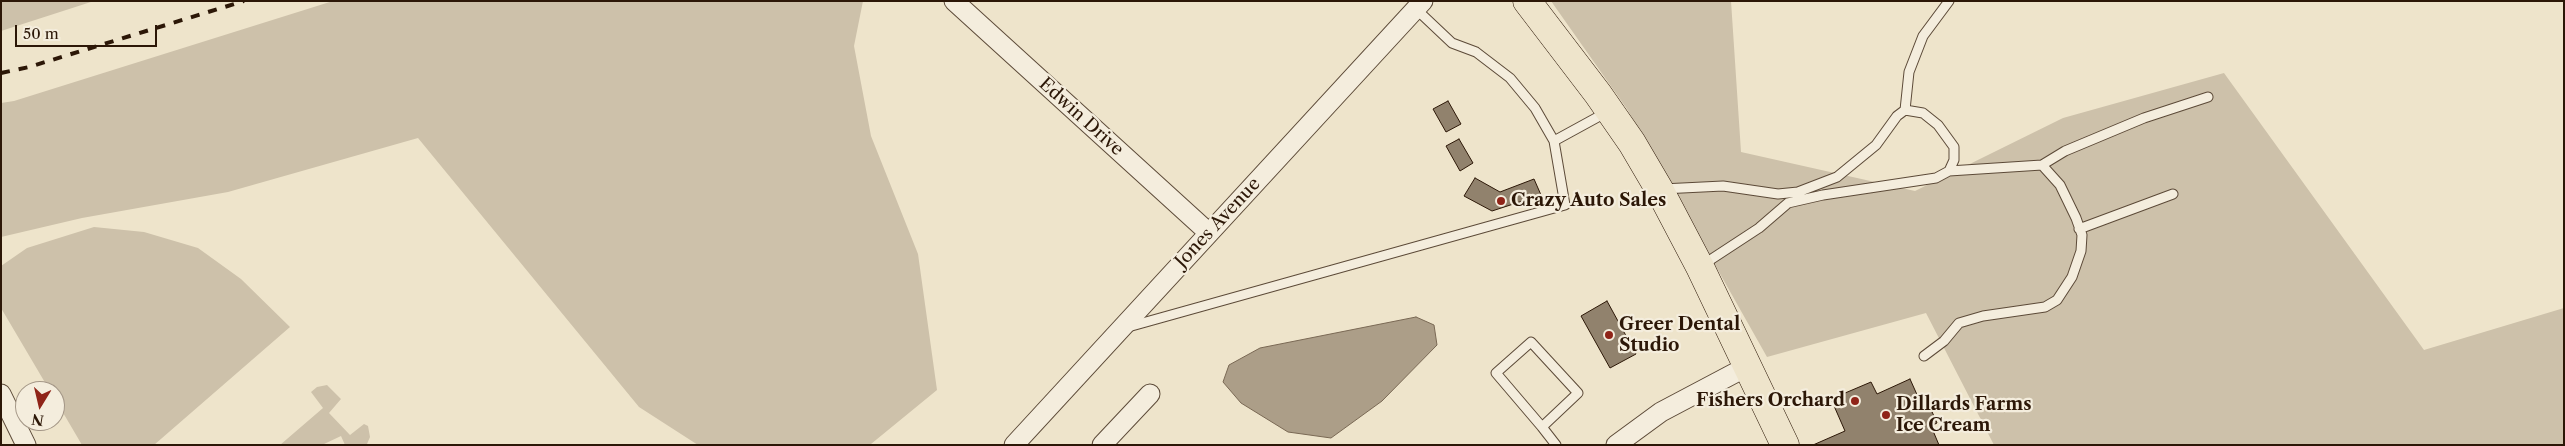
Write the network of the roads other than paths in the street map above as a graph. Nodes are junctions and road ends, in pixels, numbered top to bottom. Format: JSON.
{"nodes":[{"id":1,"x":954,"y":1,"type":"edge"},
{"id":2,"x":1527,"y":1,"type":"edge"},
{"id":3,"x":1948,"y":1,"type":"edge"},
{"id":4,"x":1419,"y":5,"type":"edge"},
{"id":5,"x":2208,"y":97,"type":"dead end"},
{"id":6,"x":1906,"y":110,"type":"junction"},
{"id":7,"x":1610,"y":111,"type":"junction"},
{"id":8,"x":1554,"y":142,"type":"junction"},
{"id":9,"x":2042,"y":165,"type":"junction"},
{"id":10,"x":1949,"y":171,"type":"junction"},
{"id":11,"x":1660,"y":189,"type":"junction"},
{"id":12,"x":2173,"y":194,"type":"dead end"},
{"id":13,"x":1799,"y":196,"type":"junction"},
{"id":14,"x":2080,"y":228,"type":"junction"},
{"id":15,"x":1209,"y":233,"type":"junction"},
{"id":16,"x":1700,"y":267,"type":"junction"},
{"id":17,"x":1121,"y":329,"type":"junction"},
{"id":18,"x":1924,"y":356,"type":"dead end"},
{"id":19,"x":1748,"y":366,"type":"junction"},
{"id":20,"x":1,"y":394,"type":"edge"},
{"id":21,"x":1150,"y":394,"type":"dead end"},
{"id":22,"x":1542,"y":427,"type":"junction"},
{"id":23,"x":26,"y":445,"type":"edge"},
{"id":24,"x":1014,"y":445,"type":"edge"},
{"id":25,"x":1102,"y":445,"type":"edge"},
{"id":26,"x":1556,"y":445,"type":"edge"},
{"id":27,"x":1616,"y":445,"type":"edge"},
{"id":28,"x":1785,"y":445,"type":"edge"}],
"edges":[{"from":1,"to":15,"type":"street","name":"Edwin Drive"},
{"from":2,"to":7,"type":"main road"},
{"from":3,"to":6,"type":"lane"},
{"from":4,"to":8,"type":"lane"},
{"from":4,"to":15,"type":"street","name":"Jones Avenue"},
{"from":5,"to":9,"type":"lane"},
{"from":6,"to":10,"type":"lane"},
{"from":6,"to":13,"type":"lane"},
{"from":7,"to":8,"type":"lane"},
{"from":7,"to":11,"type":"main road"},
{"from":8,"to":17,"type":"lane"},
{"from":9,"to":10,"type":"lane"},
{"from":9,"to":14,"type":"lane"},
{"from":10,"to":13,"type":"lane"},
{"from":11,"to":13,"type":"lane"},
{"from":11,"to":16,"type":"main road"},
{"from":12,"to":14,"type":"lane"},
{"from":13,"to":16,"type":"lane"},
{"from":14,"to":18,"type":"lane"},
{"from":15,"to":17,"type":"street","name":"Jones Avenue"},
{"from":16,"to":19,"type":"main road"},
{"from":17,"to":24,"type":"street","name":"Jones Avenue"},
{"from":19,"to":27,"type":"street"},
{"from":19,"to":28,"type":"main road"},
{"from":20,"to":23,"type":"street"},
{"from":21,"to":25,"type":"street"},
{"from":22,"to":22,"type":"lane"},
{"from":22,"to":26,"type":"lane"}]}
